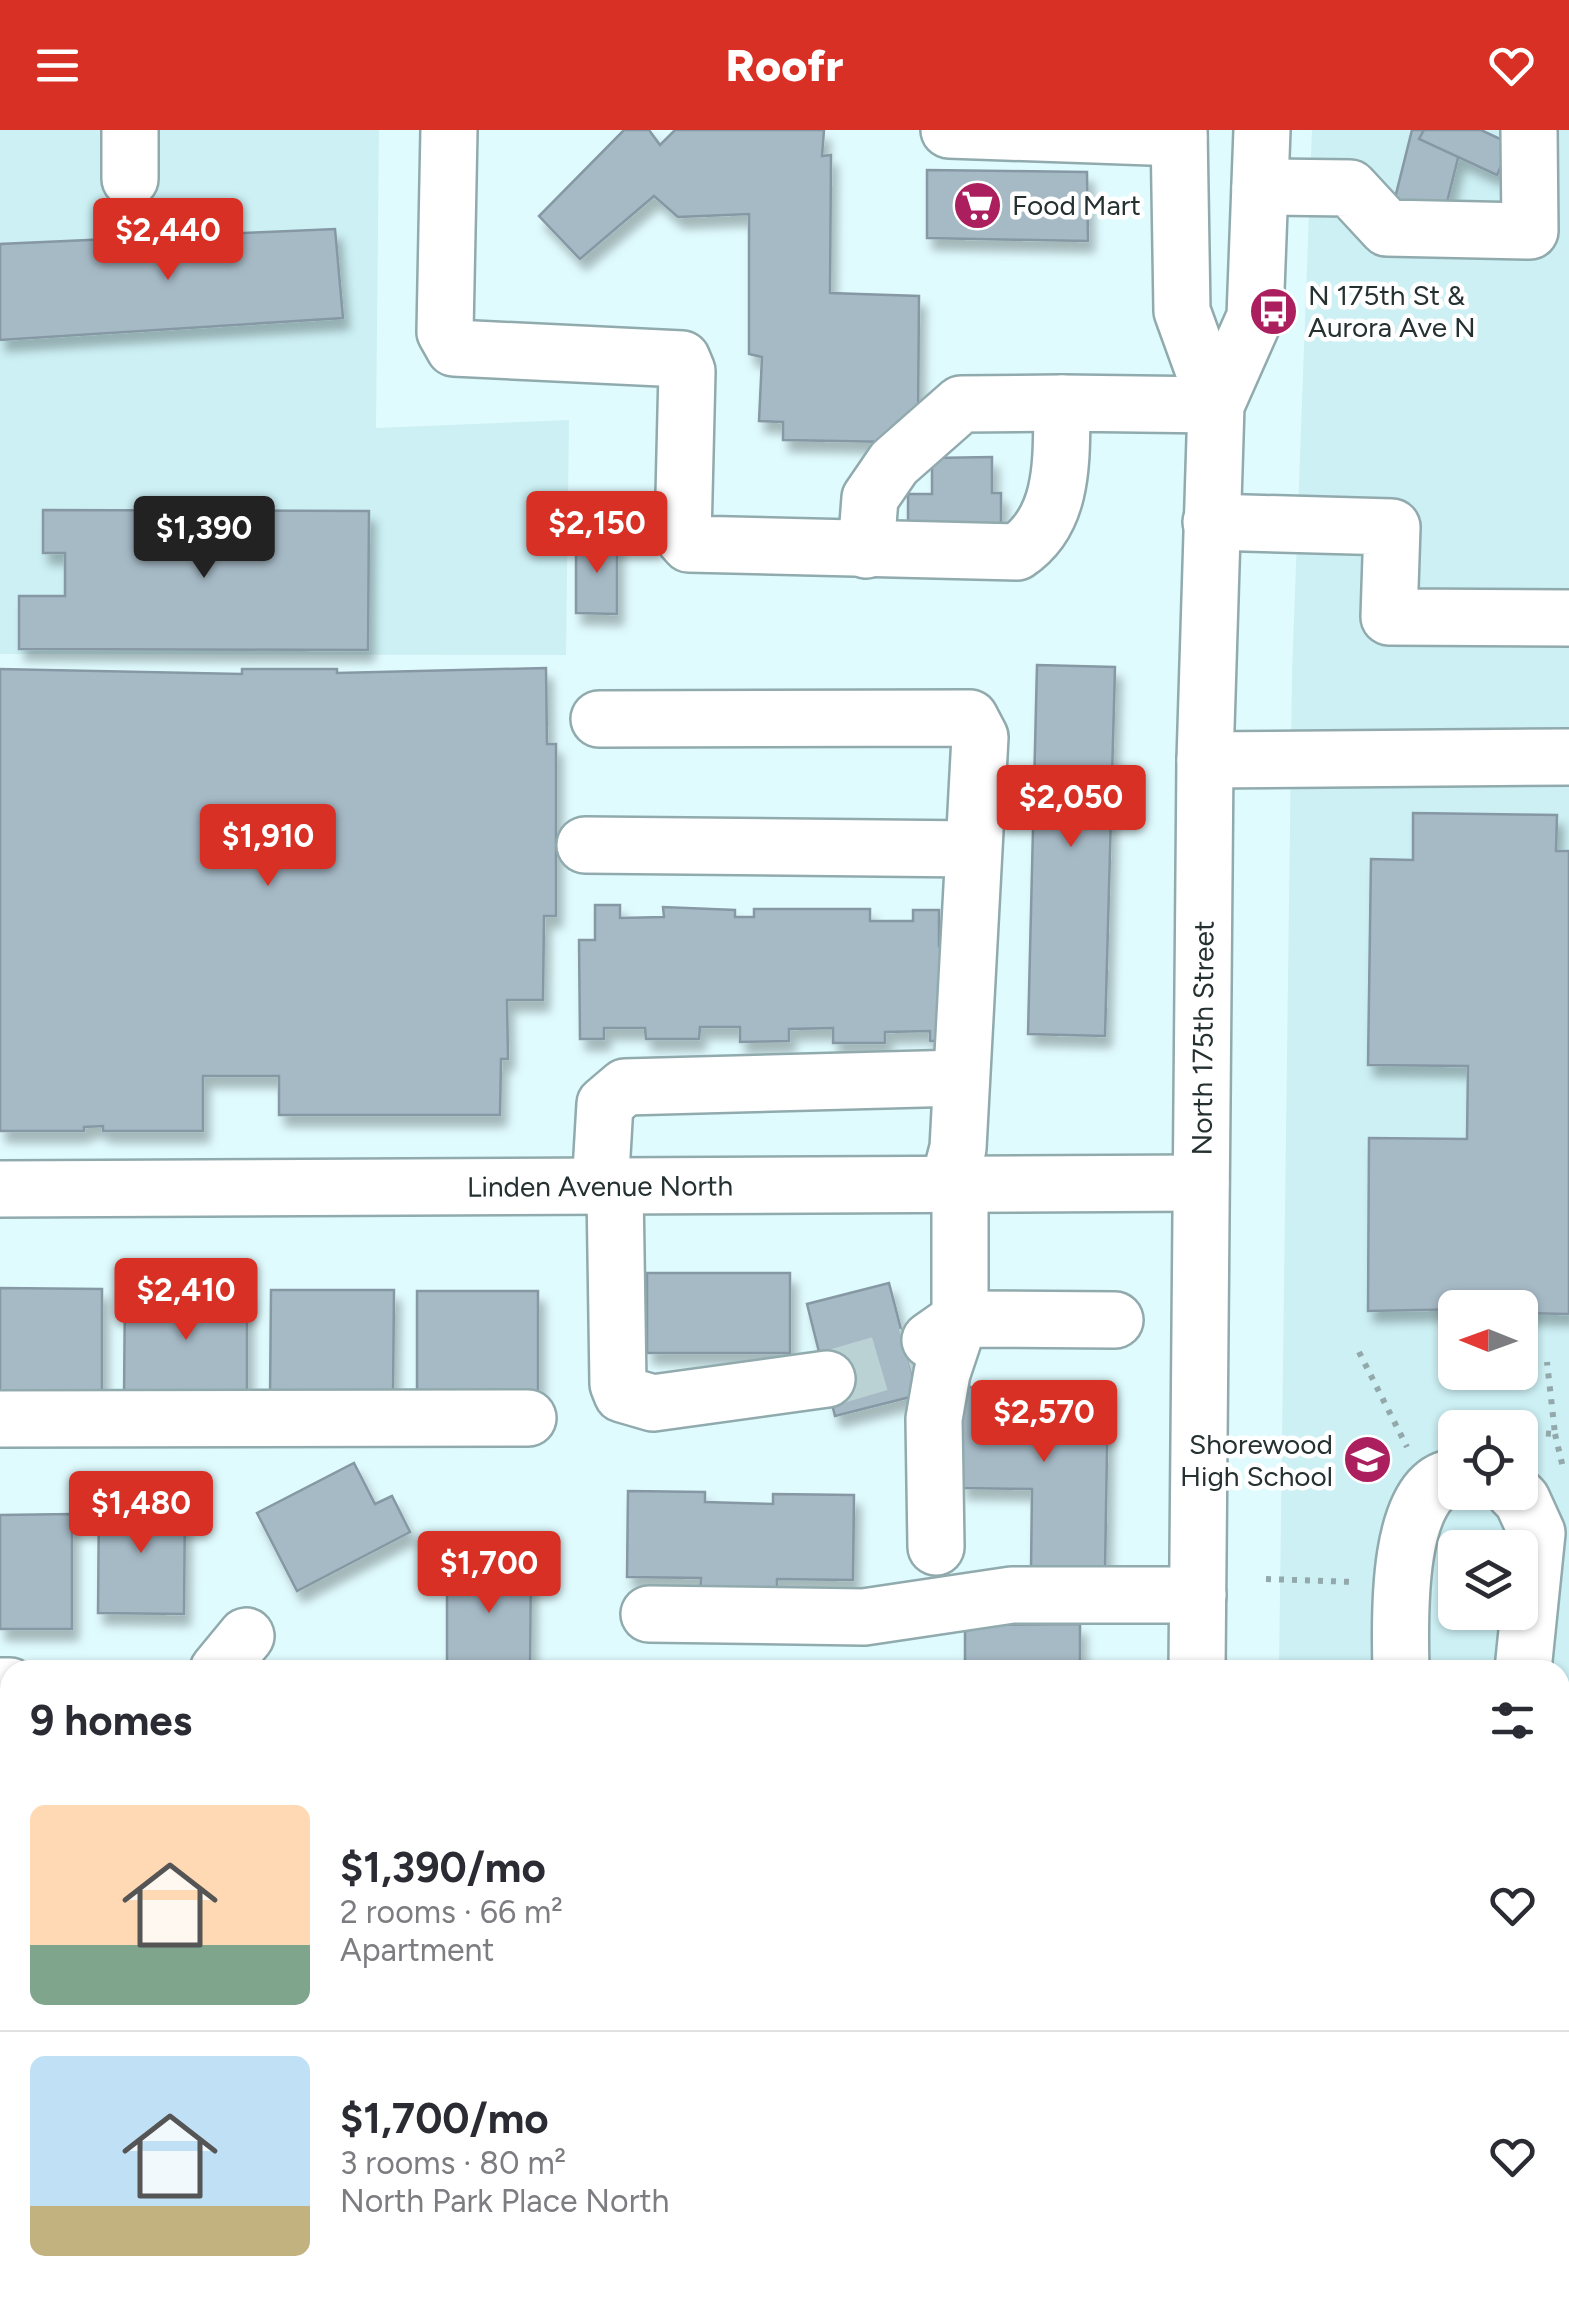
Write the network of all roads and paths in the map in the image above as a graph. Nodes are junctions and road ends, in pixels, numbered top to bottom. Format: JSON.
{"nodes":[{"id":1,"x":450,"y":130,"type":"edge"},
{"id":2,"x":949,"y":130,"type":"edge"},
{"id":3,"x":1262,"y":130,"type":"edge"},
{"id":4,"x":1529,"y":130,"type":"edge"},
{"id":5,"x":1179,"y":134,"type":"edge"},
{"id":6,"x":1260,"y":187,"type":"junction"},
{"id":7,"x":1062,"y":402,"type":"junction"},
{"id":8,"x":1216,"y":405,"type":"junction"},
{"id":9,"x":1211,"y":522,"type":"junction"},
{"id":10,"x":866,"y":550,"type":"junction"},
{"id":11,"x":1569,"y":618,"type":"edge"},
{"id":12,"x":600,"y":720,"type":"dead end"},
{"id":13,"x":1569,"y":758,"type":"edge"},
{"id":14,"x":1205,"y":760,"type":"junction"},
{"id":15,"x":585,"y":845,"type":"dead end"},
{"id":16,"x":973,"y":849,"type":"junction"},
{"id":17,"x":961,"y":1078,"type":"junction"},
{"id":18,"x":1201,"y":1183,"type":"junction"},
{"id":19,"x":954,"y":1185,"type":"junction"},
{"id":20,"x":0,"y":1189,"type":"edge"},
{"id":21,"x":608,"y":1189,"type":"junction"},
{"id":22,"x":960,"y":1319,"type":"junction"},
{"id":23,"x":1115,"y":1320,"type":"dead end"},
{"id":24,"x":1358,"y":1352,"type":"dead end"},
{"id":25,"x":908,"y":1356,"type":"tunnel mouth"},
{"id":26,"x":1547,"y":1362,"type":"dead end"},
{"id":27,"x":827,"y":1379,"type":"tunnel mouth"},
{"id":28,"x":528,"y":1418,"type":"dead end"},
{"id":29,"x":0,"y":1419,"type":"edge"},
{"id":30,"x":1538,"y":1433,"type":"edge"},
{"id":31,"x":1555,"y":1434,"type":"junction"},
{"id":32,"x":1435,"y":1469,"type":"edge"},
{"id":33,"x":1566,"y":1478,"type":"dead end"},
{"id":34,"x":1527,"y":1510,"type":"edge"},
{"id":35,"x":936,"y":1547,"type":"dead end"},
{"id":36,"x":1198,"y":1595,"type":"junction"},
{"id":37,"x":649,"y":1614,"type":"dead end"},
{"id":38,"x":1197,"y":1660,"type":"edge"},
{"id":39,"x":1401,"y":1660,"type":"edge"},
{"id":40,"x":1524,"y":1660,"type":"edge"}],
"edges":[{"from":1,"to":10,"type":"street"},
{"from":2,"to":5,"type":"street"},
{"from":3,"to":6,"type":"street","name":"North 175th Street"},
{"from":4,"to":6,"type":"street"},
{"from":5,"to":8,"type":"street","name":"North 175th Street"},
{"from":6,"to":8,"type":"street","name":"North 175th Street"},
{"from":7,"to":8,"type":"street"},
{"from":7,"to":10,"type":"street"},
{"from":7,"to":10,"type":"street"},
{"from":8,"to":9,"type":"street","name":"North 175th Street"},
{"from":9,"to":11,"type":"street"},
{"from":9,"to":14,"type":"street","name":"North 175th Street"},
{"from":12,"to":16,"type":"street"},
{"from":13,"to":14,"type":"street"},
{"from":14,"to":18,"type":"street","name":"North 175th Street"},
{"from":15,"to":16,"type":"street"},
{"from":16,"to":17,"type":"street"},
{"from":17,"to":19,"type":"street"},
{"from":17,"to":21,"type":"street"},
{"from":18,"to":19,"type":"street","name":"Linden Avenue North"},
{"from":18,"to":36,"type":"street","name":"North 175th Street"},
{"from":19,"to":21,"type":"street","name":"Linden Avenue North"},
{"from":19,"to":22,"type":"street"},
{"from":20,"to":21,"type":"street","name":"Linden Avenue North"},
{"from":21,"to":27,"type":"street"},
{"from":22,"to":23,"type":"street"},
{"from":22,"to":25,"type":"street"},
{"from":22,"to":35,"type":"street"},
{"from":24,"to":32,"type":"path"},
{"from":26,"to":31,"type":"path"},
{"from":28,"to":29,"type":"street"},
{"from":30,"to":31,"type":"path"},
{"from":31,"to":33,"type":"path"},
{"from":32,"to":39,"type":"street"},
{"from":34,"to":40,"type":"street"},
{"from":36,"to":37,"type":"street"},
{"from":36,"to":38,"type":"street","name":"North 175th Street"}]}
